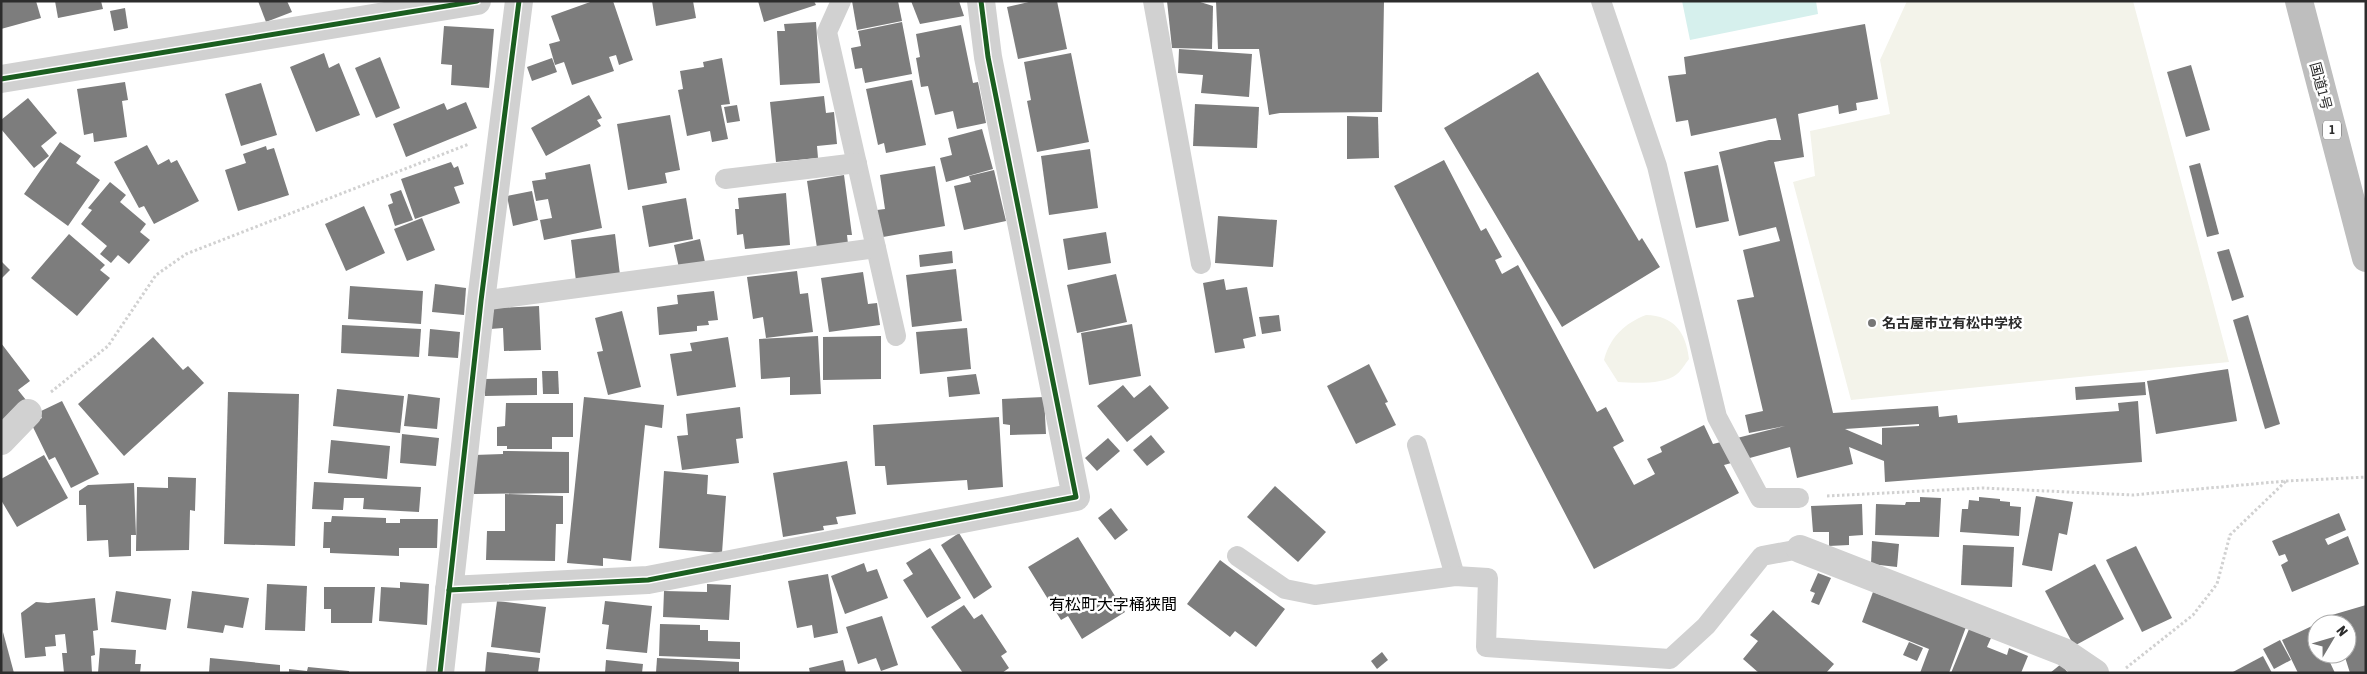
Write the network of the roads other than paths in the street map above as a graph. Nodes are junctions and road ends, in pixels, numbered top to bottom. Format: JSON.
{"nodes":[{"id":1,"x":477,"y":1,"type":"edge"},
{"id":2,"x":519,"y":1,"type":"edge"},
{"id":3,"x":841,"y":1,"type":"edge"},
{"id":4,"x":981,"y":1,"type":"edge"},
{"id":5,"x":1153,"y":1,"type":"edge"},
{"id":6,"x":1601,"y":1,"type":"edge"},
{"id":7,"x":2298,"y":1,"type":"edge"},
{"id":8,"x":1,"y":79,"type":"edge"},
{"id":9,"x":857,"y":163,"type":"junction"},
{"id":10,"x":725,"y":179,"type":"dead end"},
{"id":11,"x":876,"y":248,"type":"junction"},
{"id":12,"x":2366,"y":258,"type":"edge"},
{"id":13,"x":1201,"y":264,"type":"dead end"},
{"id":14,"x":481,"y":301,"type":"junction"},
{"id":15,"x":896,"y":336,"type":"dead end"},
{"id":16,"x":28,"y":413,"type":"road end"},
{"id":17,"x":1,"y":441,"type":"edge"},
{"id":18,"x":1417,"y":445,"type":"dead end"},
{"id":19,"x":1799,"y":498,"type":"road end"},
{"id":20,"x":1800,"y":549,"type":"joint"},
{"id":21,"x":1237,"y":556,"type":"dead end"},
{"id":22,"x":1455,"y":576,"type":"junction"},
{"id":23,"x":449,"y":590,"type":"junction"},
{"id":24,"x":2108,"y":672,"type":"edge"},
{"id":25,"x":440,"y":673,"type":"edge"}],
"edges":[{"from":1,"to":8,"type":"street"},
{"from":2,"to":14,"type":"street"},
{"from":3,"to":9,"type":"lane"},
{"from":4,"to":23,"type":"street"},
{"from":5,"to":13,"type":"lane"},
{"from":6,"to":19,"type":"lane"},
{"from":7,"to":12,"type":"highway","name":"国道1号","number":"1"},
{"from":9,"to":10,"type":"lane"},
{"from":9,"to":11,"type":"lane"},
{"from":11,"to":14,"type":"lane"},
{"from":11,"to":15,"type":"lane"},
{"from":14,"to":23,"type":"street"},
{"from":16,"to":17,"type":"street"},
{"from":18,"to":22,"type":"lane"},
{"from":20,"to":22,"type":"lane"},
{"from":20,"to":24,"type":"street"},
{"from":21,"to":22,"type":"lane"},
{"from":23,"to":25,"type":"street"}]}
